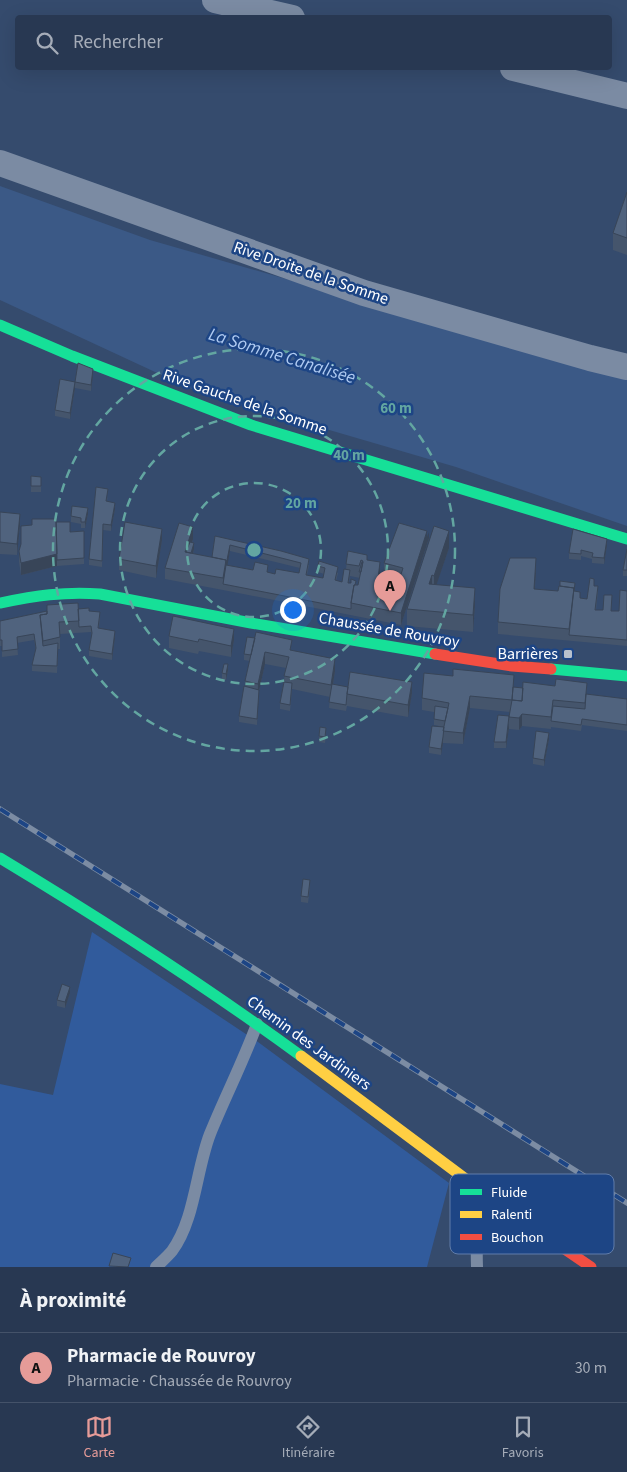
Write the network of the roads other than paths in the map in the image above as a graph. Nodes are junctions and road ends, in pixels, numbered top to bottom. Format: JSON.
{"nodes":[{"id":1,"x":215,"y":0,"type":"edge"},
{"id":2,"x":279,"y":15,"type":"edge"},
{"id":3,"x":521,"y":70,"type":"edge"},
{"id":4,"x":627,"y":96,"type":"edge"},
{"id":5,"x":0,"y":163,"type":"edge"},
{"id":6,"x":0,"y":326,"type":"edge"},
{"id":7,"x":627,"y":367,"type":"edge"},
{"id":8,"x":627,"y":539,"type":"edge"},
{"id":9,"x":0,"y":603,"type":"edge"},
{"id":10,"x":627,"y":676,"type":"edge"},
{"id":11,"x":0,"y":858,"type":"edge"},
{"id":12,"x":257,"y":1024,"type":"junction"},
{"id":13,"x":459,"y":1174,"type":"edge"},
{"id":14,"x":476,"y":1254,"type":"edge"},
{"id":15,"x":566,"y":1254,"type":"edge"},
{"id":16,"x":570,"y":1254,"type":"edge"},
{"id":17,"x":156,"y":1267,"type":"edge"},
{"id":18,"x":477,"y":1267,"type":"edge"},
{"id":19,"x":563,"y":1267,"type":"edge"},
{"id":20,"x":591,"y":1267,"type":"edge"}],
"edges":[{"from":1,"to":2,"type":"street"},
{"from":3,"to":4,"type":"street"},
{"from":5,"to":7,"type":"street","name":"Rive Droite de la Somme"},
{"from":6,"to":8,"type":"street","name":"Rive Gauche de la Somme"},
{"from":9,"to":10,"type":"street","name":"Chaussée de Rouvroy"},
{"from":11,"to":12,"type":"street","name":"Chemin des Jardiniers"},
{"from":12,"to":13,"type":"street","name":"Chemin des Jardiniers"},
{"from":12,"to":17,"type":"lane"},
{"from":14,"to":18,"type":"lane"},
{"from":15,"to":19,"type":"lane"},
{"from":16,"to":20,"type":"street","name":"Chemin des Jardiniers"}]}
